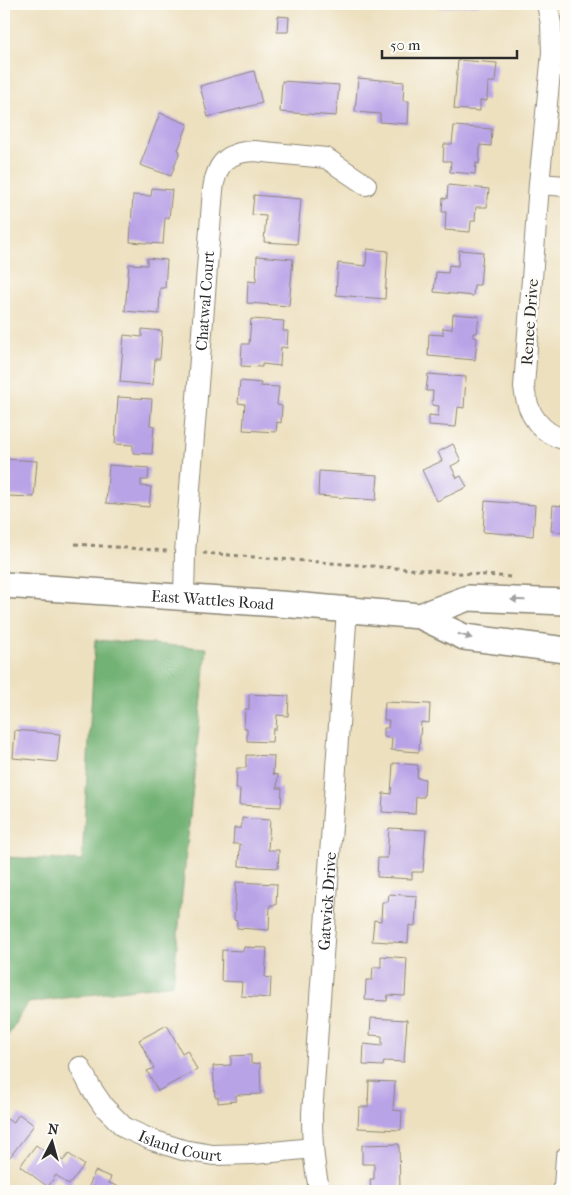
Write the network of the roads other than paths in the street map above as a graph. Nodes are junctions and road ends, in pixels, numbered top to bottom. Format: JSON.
{"nodes":[{"id":1,"x":547,"y":4,"type":"edge"},
{"id":2,"x":539,"y":184,"type":"junction"},
{"id":3,"x":366,"y":185,"type":"dead end"},
{"id":4,"x":566,"y":186,"type":"edge"},
{"id":5,"x":566,"y":440,"type":"edge"},
{"id":6,"x":4,"y":585,"type":"edge"},
{"id":7,"x":184,"y":598,"type":"junction"},
{"id":8,"x":566,"y":602,"type":"edge"},
{"id":9,"x":347,"y":610,"type":"junction"},
{"id":10,"x":420,"y":616,"type":"junction"},
{"id":11,"x":566,"y":650,"type":"edge"},
{"id":12,"x":80,"y":1067,"type":"dead end"},
{"id":13,"x":313,"y":1148,"type":"junction"},
{"id":14,"x":566,"y":1157,"type":"edge"},
{"id":15,"x":320,"y":1191,"type":"edge"},
{"id":16,"x":565,"y":1191,"type":"edge"}],
"edges":[{"from":1,"to":2,"type":"street","name":"Renee Drive"},
{"from":2,"to":4,"type":"street"},
{"from":2,"to":5,"type":"street","name":"Renee Drive"},
{"from":3,"to":7,"type":"street","name":"Chatwal Court"},
{"from":6,"to":7,"type":"main road","name":"East Wattles Road"},
{"from":7,"to":9,"type":"main road","name":"East Wattles Road"},
{"from":8,"to":10,"type":"main road","name":"East Wattles Road","one_way":true},
{"from":9,"to":10,"type":"main road","name":"East Wattles Road"},
{"from":9,"to":13,"type":"street","name":"Gatwick Drive"},
{"from":10,"to":11,"type":"main road","name":"East Wattles Road","one_way":true},
{"from":12,"to":13,"type":"street","name":"Island Court"},
{"from":13,"to":15,"type":"street","name":"Gatwick Drive"},
{"from":14,"to":16,"type":"street"}]}
